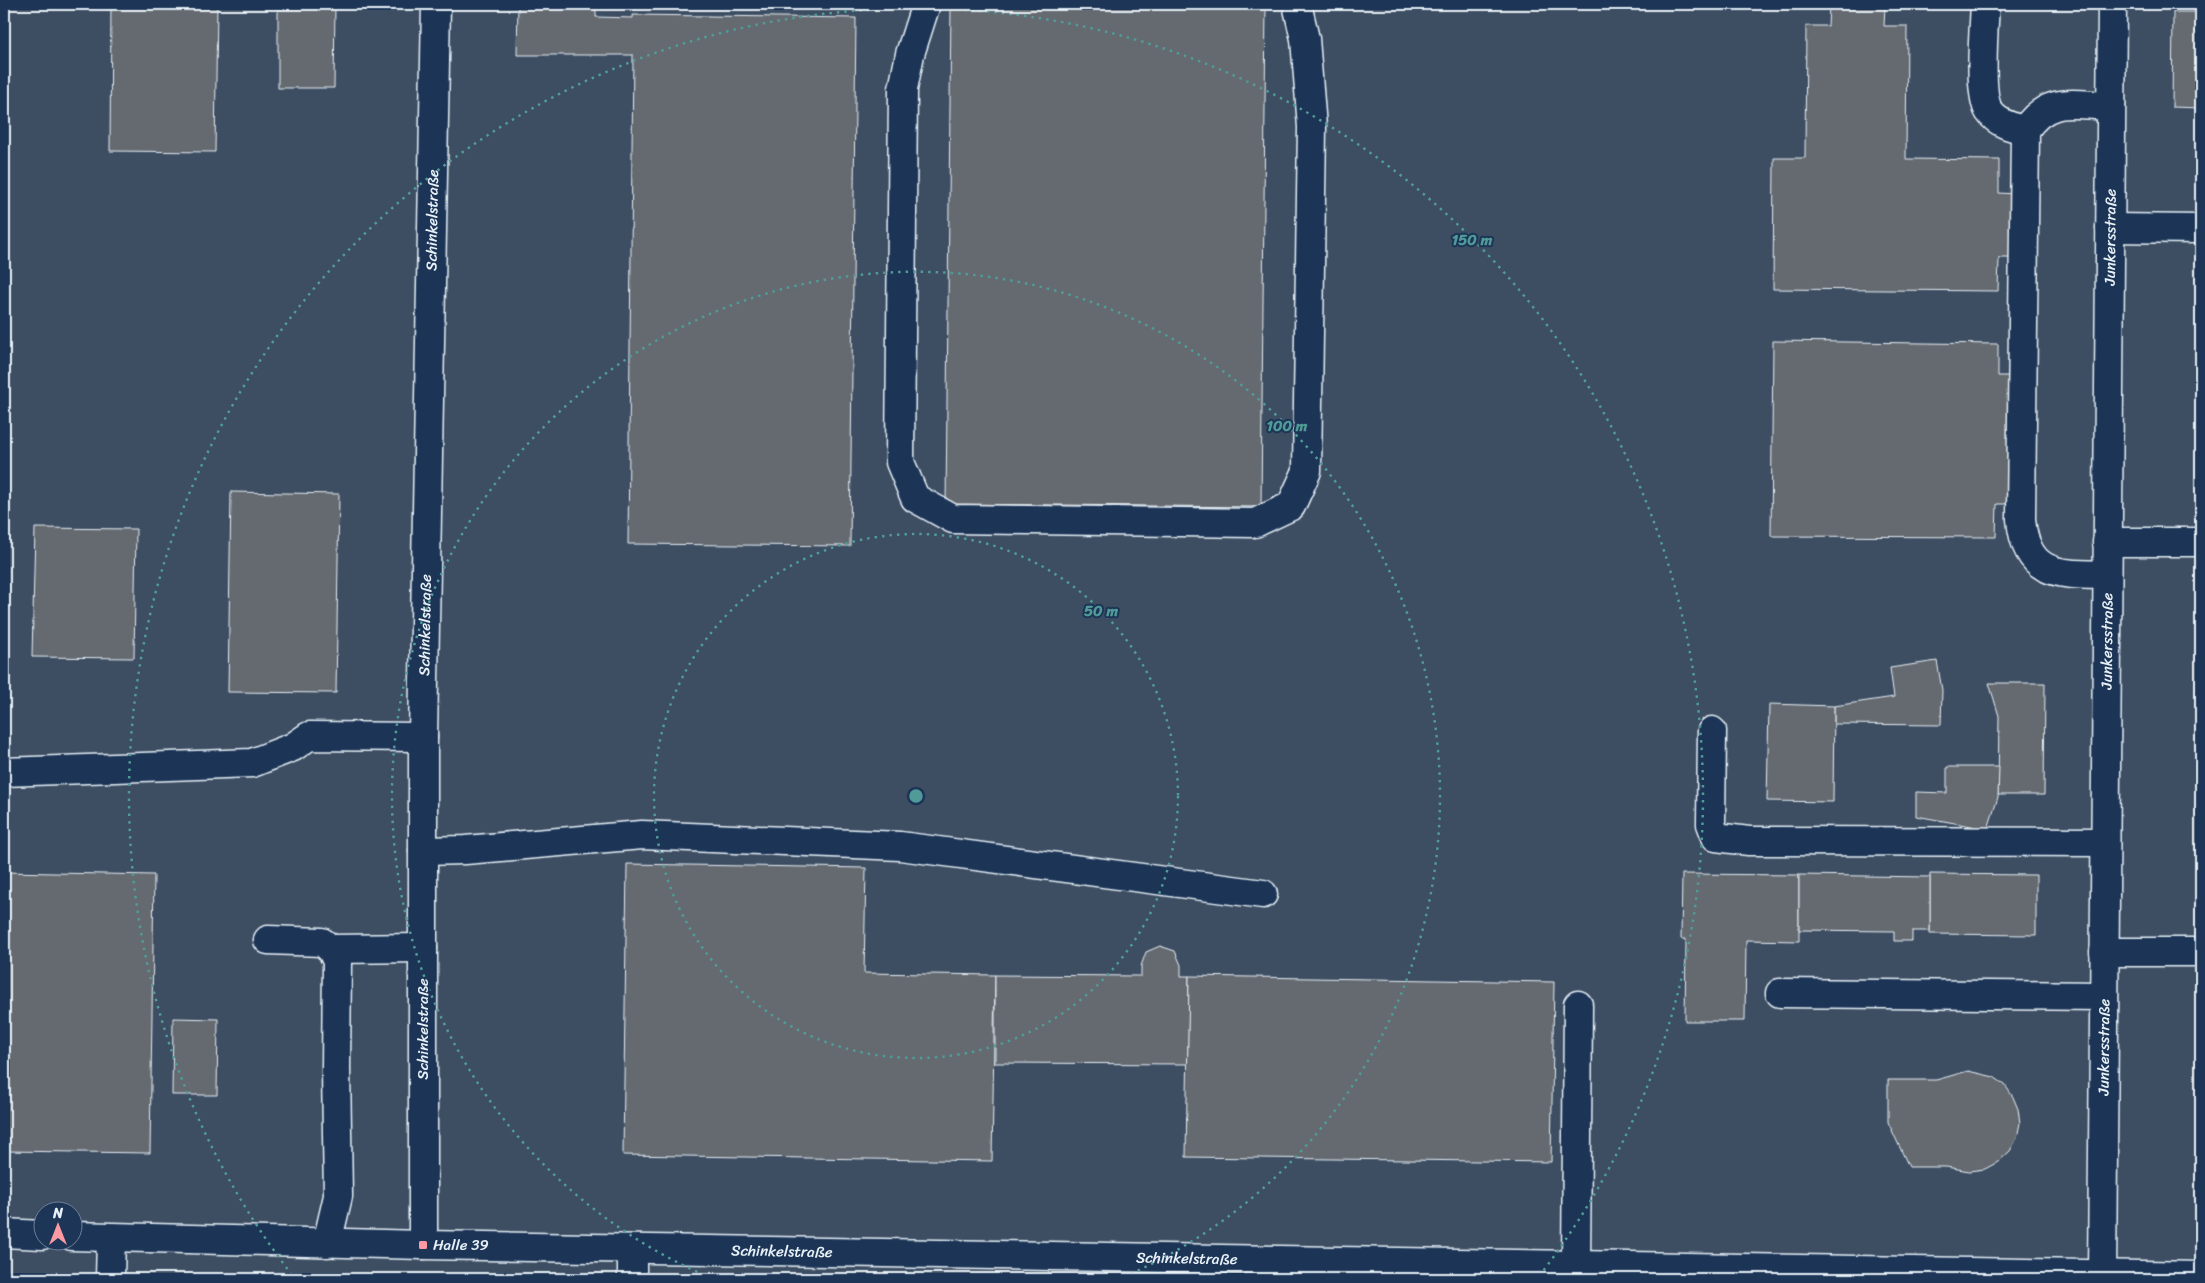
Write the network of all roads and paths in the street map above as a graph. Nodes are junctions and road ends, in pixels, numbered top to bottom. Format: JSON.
{"nodes":[{"id":1,"x":436,"y":4,"type":"edge"},
{"id":2,"x":926,"y":4,"type":"edge"},
{"id":3,"x":1297,"y":4,"type":"edge"},
{"id":4,"x":1985,"y":4,"type":"edge"},
{"id":5,"x":2112,"y":4,"type":"edge"},
{"id":6,"x":2111,"y":106,"type":"junction"},
{"id":7,"x":2025,"y":130,"type":"junction"},
{"id":8,"x":2110,"y":228,"type":"junction"},
{"id":9,"x":2201,"y":229,"type":"edge"},
{"id":10,"x":2108,"y":542,"type":"junction"},
{"id":11,"x":2201,"y":542,"type":"edge"},
{"id":12,"x":2107,"y":575,"type":"junction"},
{"id":13,"x":1712,"y":731,"type":"dead end"},
{"id":14,"x":423,"y":737,"type":"junction"},
{"id":15,"x":4,"y":772,"type":"edge"},
{"id":16,"x":2105,"y":842,"type":"junction"},
{"id":17,"x":423,"y":851,"type":"junction"},
{"id":18,"x":1263,"y":894,"type":"dead end"},
{"id":19,"x":268,"y":940,"type":"dead end"},
{"id":20,"x":423,"y":948,"type":"junction"},
{"id":21,"x":331,"y":950,"type":"junction"},
{"id":22,"x":2104,"y":952,"type":"junction"},
{"id":23,"x":2201,"y":952,"type":"edge"},
{"id":24,"x":1780,"y":993,"type":"dead end"},
{"id":25,"x":2103,"y":996,"type":"junction"},
{"id":26,"x":1578,"y":1005,"type":"dead end"},
{"id":27,"x":4,"y":1233,"type":"edge"},
{"id":28,"x":32,"y":1234,"type":"edge"},
{"id":29,"x":82,"y":1237,"type":"edge"},
{"id":30,"x":111,"y":1238,"type":"junction"},
{"id":31,"x":326,"y":1243,"type":"junction"},
{"id":32,"x":423,"y":1245,"type":"junction"},
{"id":33,"x":632,"y":1249,"type":"junction"},
{"id":34,"x":1576,"y":1266,"type":"junction"},
{"id":35,"x":2201,"y":1276,"type":"edge"},
{"id":36,"x":2102,"y":1278,"type":"edge"},
{"id":37,"x":110,"y":1279,"type":"edge"},
{"id":38,"x":632,"y":1279,"type":"edge"}],
"edges":[{"from":1,"to":14,"type":"street","name":"Schinkelstraße"},
{"from":2,"to":3,"type":"street"},
{"from":4,"to":7,"type":"street"},
{"from":5,"to":6,"type":"street","name":"Junkersstraße"},
{"from":6,"to":7,"type":"street"},
{"from":6,"to":8,"type":"street","name":"Junkersstraße"},
{"from":7,"to":12,"type":"street"},
{"from":8,"to":9,"type":"street"},
{"from":8,"to":10,"type":"street","name":"Junkersstraße"},
{"from":10,"to":11,"type":"street"},
{"from":10,"to":12,"type":"street","name":"Junkersstraße"},
{"from":12,"to":16,"type":"street","name":"Junkersstraße"},
{"from":13,"to":16,"type":"street"},
{"from":14,"to":15,"type":"street"},
{"from":14,"to":17,"type":"street","name":"Schinkelstraße"},
{"from":16,"to":22,"type":"street","name":"Junkersstraße"},
{"from":17,"to":18,"type":"street"},
{"from":17,"to":20,"type":"street","name":"Schinkelstraße"},
{"from":19,"to":21,"type":"street"},
{"from":20,"to":21,"type":"street"},
{"from":20,"to":32,"type":"street","name":"Schinkelstraße"},
{"from":21,"to":31,"type":"street"},
{"from":22,"to":23,"type":"street"},
{"from":22,"to":25,"type":"street","name":"Junkersstraße"},
{"from":24,"to":25,"type":"street"},
{"from":25,"to":36,"type":"street","name":"Junkersstraße"},
{"from":26,"to":34,"type":"street"},
{"from":27,"to":28,"type":"street"},
{"from":29,"to":30,"type":"street","name":"Schinkelstraße"},
{"from":30,"to":31,"type":"street","name":"Schinkelstraße"},
{"from":30,"to":37,"type":"street"},
{"from":31,"to":32,"type":"street","name":"Schinkelstraße"},
{"from":32,"to":33,"type":"street","name":"Schinkelstraße"},
{"from":33,"to":34,"type":"street","name":"Schinkelstraße"},
{"from":33,"to":38,"type":"street"},
{"from":34,"to":36,"type":"street","name":"Schinkelstraße"},
{"from":35,"to":36,"type":"street","name":"Schinkelstraße"}]}
